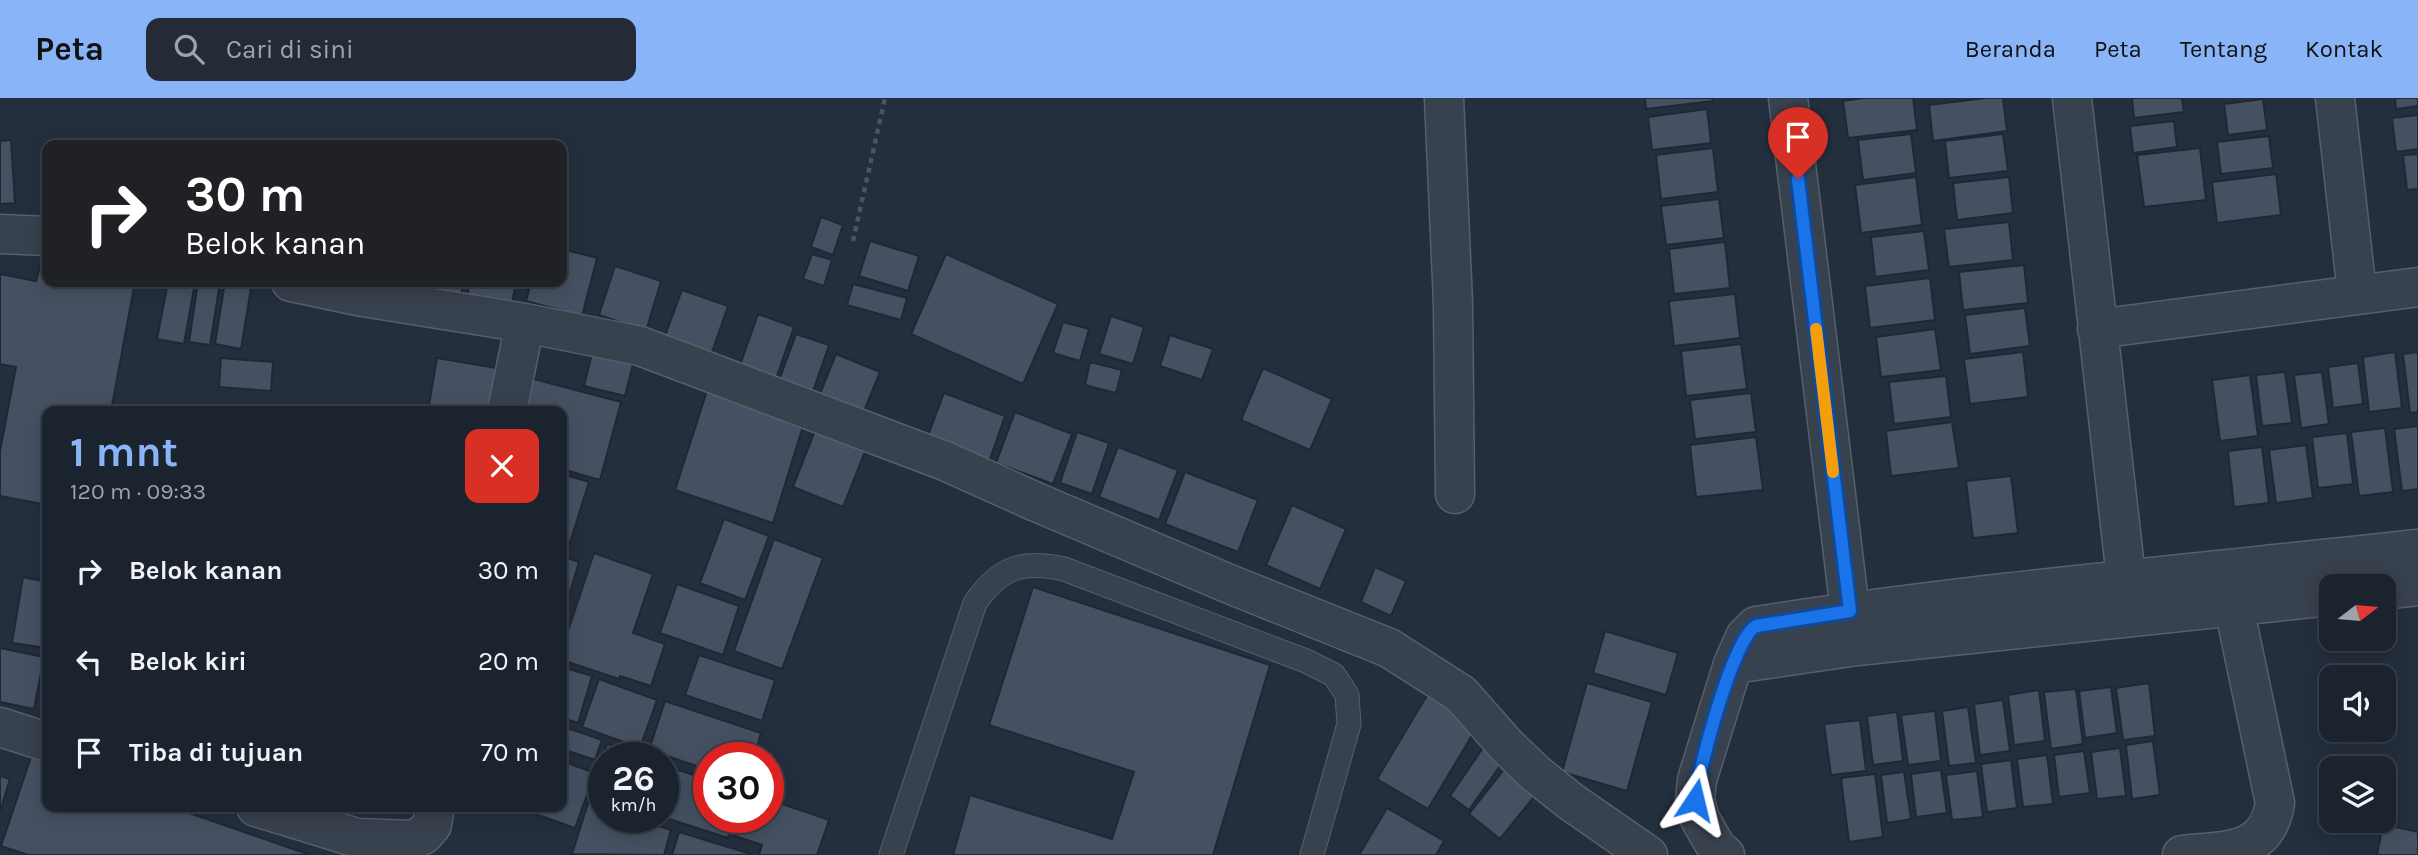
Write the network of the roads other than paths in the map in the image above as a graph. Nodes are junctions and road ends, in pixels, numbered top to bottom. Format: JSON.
{"nodes":[{"id":1,"x":1444,"y":98,"type":"edge"},
{"id":2,"x":1788,"y":98,"type":"edge"},
{"id":3,"x":2072,"y":98,"type":"edge"},
{"id":4,"x":2335,"y":98,"type":"edge"},
{"id":5,"x":0,"y":234,"type":"edge"},
{"id":6,"x":42,"y":236,"type":"edge"},
{"id":7,"x":315,"y":287,"type":"edge"},
{"id":8,"x":2418,"y":287,"type":"edge"},
{"id":9,"x":2357,"y":293,"type":"junction"},
{"id":10,"x":525,"y":323,"type":"junction"},
{"id":11,"x":2097,"y":329,"type":"junction"},
{"id":12,"x":508,"y":406,"type":"edge"},
{"id":13,"x":1455,"y":494,"type":"dead end"},
{"id":14,"x":2418,"y":550,"type":"edge"},
{"id":15,"x":2218,"y":571,"type":"junction"},
{"id":16,"x":2125,"y":578,"type":"junction"},
{"id":17,"x":2418,"y":586,"type":"edge"},
{"id":18,"x":2396,"y":589,"type":"edge"},
{"id":19,"x":2319,"y":597,"type":"edge"},
{"id":20,"x":2234,"y":607,"type":"junction"},
{"id":21,"x":2132,"y":617,"type":"junction"},
{"id":22,"x":1854,"y":629,"type":"junction"},
{"id":23,"x":0,"y":727,"type":"edge"},
{"id":24,"x":42,"y":740,"type":"edge"},
{"id":25,"x":272,"y":812,"type":"edge"},
{"id":26,"x":429,"y":821,"type":"edge"},
{"id":27,"x":891,"y":855,"type":"edge"},
{"id":28,"x":1312,"y":855,"type":"edge"},
{"id":29,"x":1648,"y":855,"type":"edge"},
{"id":30,"x":1725,"y":855,"type":"edge"},
{"id":31,"x":2188,"y":855,"type":"edge"}],
"edges":[{"from":1,"to":13,"type":"street"},
{"from":2,"to":22,"type":"street"},
{"from":3,"to":11,"type":"street"},
{"from":4,"to":9,"type":"street"},
{"from":5,"to":6,"type":"street"},
{"from":7,"to":10,"type":"street"},
{"from":8,"to":9,"type":"street"},
{"from":9,"to":11,"type":"street"},
{"from":10,"to":12,"type":"street"},
{"from":10,"to":29,"type":"street"},
{"from":11,"to":16,"type":"street"},
{"from":14,"to":15,"type":"street"},
{"from":15,"to":16,"type":"street"},
{"from":15,"to":20,"type":"street"},
{"from":16,"to":21,"type":"street"},
{"from":16,"to":22,"type":"street"},
{"from":17,"to":18,"type":"street"},
{"from":19,"to":20,"type":"street"},
{"from":20,"to":21,"type":"street"},
{"from":20,"to":31,"type":"street"},
{"from":21,"to":22,"type":"street"},
{"from":22,"to":30,"type":"street"},
{"from":23,"to":24,"type":"street"},
{"from":25,"to":26,"type":"street"},
{"from":27,"to":28,"type":"lane"}]}
